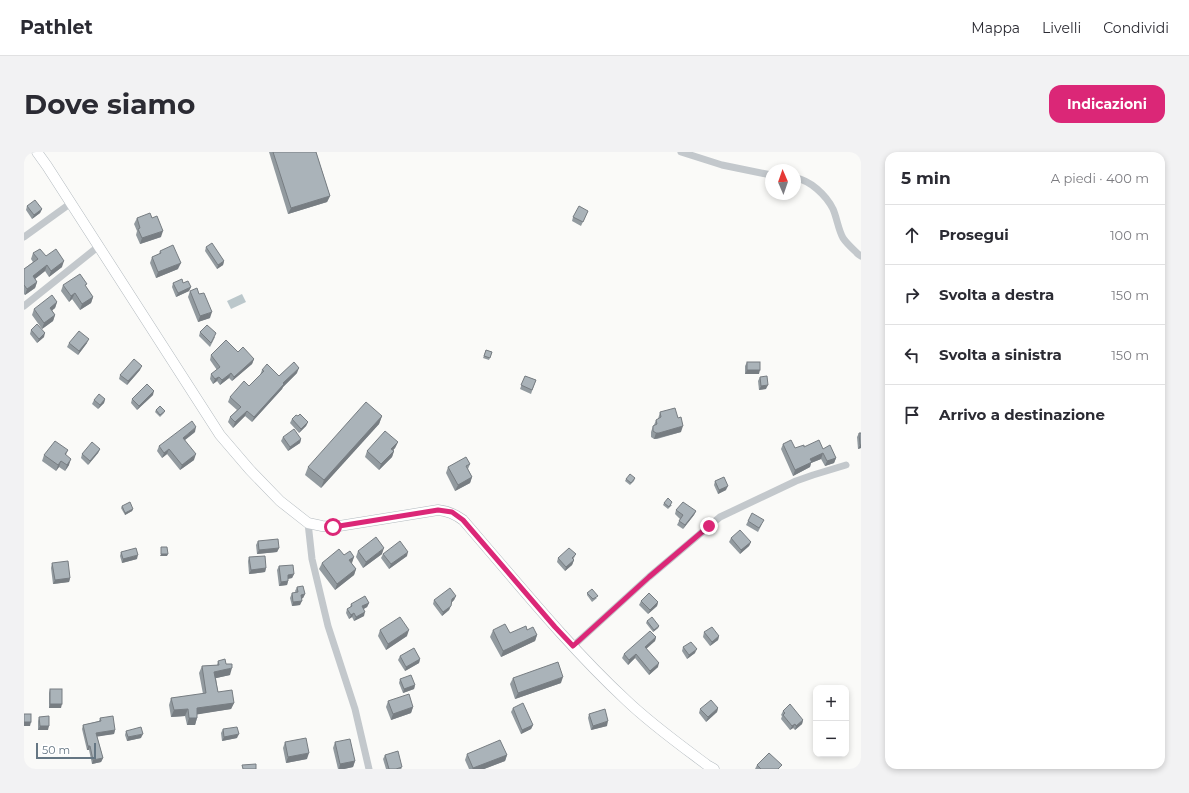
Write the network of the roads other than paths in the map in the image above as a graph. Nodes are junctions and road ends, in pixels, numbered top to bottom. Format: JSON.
{"nodes":[{"id":1,"x":37,"y":152,"type":"edge"},
{"id":2,"x":681,"y":152,"type":"edge"},
{"id":3,"x":765,"y":174,"type":"edge"},
{"id":4,"x":801,"y":179,"type":"edge"},
{"id":5,"x":71,"y":203,"type":"junction"},
{"id":6,"x":24,"y":237,"type":"edge"},
{"id":7,"x":99,"y":246,"type":"junction"},
{"id":8,"x":861,"y":256,"type":"edge"},
{"id":9,"x":24,"y":306,"type":"edge"},
{"id":10,"x":846,"y":466,"type":"dead end"},
{"id":11,"x":308,"y":523,"type":"junction"},
{"id":12,"x":573,"y":646,"type":"junction"},
{"id":13,"x":370,"y":769,"type":"edge"},
{"id":14,"x":714,"y":769,"type":"edge"}],
"edges":[{"from":1,"to":5,"type":"street"},
{"from":2,"to":3,"type":"street"},
{"from":4,"to":8,"type":"street"},
{"from":5,"to":6,"type":"street"},
{"from":5,"to":7,"type":"street"},
{"from":7,"to":9,"type":"street"},
{"from":7,"to":11,"type":"street"},
{"from":10,"to":12,"type":"street"},
{"from":11,"to":12,"type":"street"},
{"from":11,"to":13,"type":"street"},
{"from":12,"to":14,"type":"street"}]}
